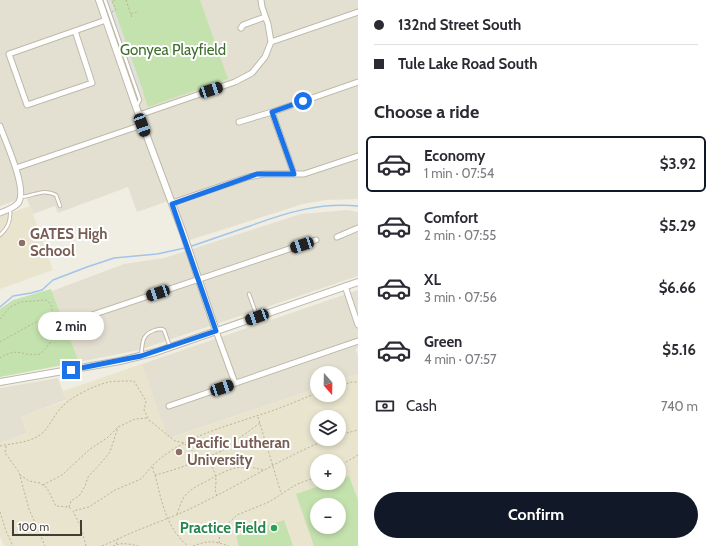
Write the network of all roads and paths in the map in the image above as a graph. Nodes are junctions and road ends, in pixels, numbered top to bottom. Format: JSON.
{"nodes":[{"id":1,"x":100,"y":0,"type":"edge"},
{"id":2,"x":105,"y":0,"type":"edge"},
{"id":3,"x":126,"y":0,"type":"edge"},
{"id":4,"x":261,"y":0,"type":"edge"},
{"id":5,"x":139,"y":11,"type":"dead end"},
{"id":6,"x":358,"y":12,"type":"edge"},
{"id":7,"x":131,"y":14,"type":"junction"},
{"id":8,"x":265,"y":17,"type":"junction"},
{"id":9,"x":132,"y":18,"type":"dead end"},
{"id":10,"x":109,"y":20,"type":"junction"},
{"id":11,"x":241,"y":28,"type":"dead end"},
{"id":12,"x":75,"y":31,"type":"junction"},
{"id":13,"x":271,"y":42,"type":"junction"},
{"id":14,"x":358,"y":82,"type":"edge"},
{"id":15,"x":272,"y":112,"type":"junction"},
{"id":16,"x":139,"y":115,"type":"junction"},
{"id":17,"x":239,"y":122,"type":"dead end"},
{"id":18,"x":142,"y":125,"type":"junction"},
{"id":19,"x":1,"y":129,"type":"edge"},
{"id":20,"x":358,"y":156,"type":"edge"},
{"id":21,"x":16,"y":168,"type":"junction"},
{"id":22,"x":294,"y":174,"type":"junction"},
{"id":23,"x":20,"y":197,"type":"junction"},
{"id":24,"x":172,"y":204,"type":"junction"},
{"id":25,"x":60,"y":206,"type":"dead end"},
{"id":26,"x":10,"y":209,"type":"junction"},
{"id":27,"x":0,"y":213,"type":"edge"},
{"id":28,"x":358,"y":228,"type":"edge"},
{"id":29,"x":0,"y":235,"type":"edge"},
{"id":30,"x":337,"y":237,"type":"dead end"},
{"id":31,"x":316,"y":240,"type":"dead end"},
{"id":32,"x":198,"y":279,"type":"junction"},
{"id":33,"x":358,"y":282,"type":"edge"},
{"id":34,"x":345,"y":286,"type":"junction"},
{"id":35,"x":249,"y":294,"type":"dead end"},
{"id":36,"x":257,"y":317,"type":"junction"},
{"id":37,"x":0,"y":320,"type":"edge"},
{"id":38,"x":77,"y":320,"type":"joint"},
{"id":39,"x":55,"y":321,"type":"junction"},
{"id":40,"x":358,"y":325,"type":"edge"},
{"id":41,"x":216,"y":331,"type":"junction"},
{"id":42,"x":358,"y":341,"type":"edge"},
{"id":43,"x":0,"y":342,"type":"edge"},
{"id":44,"x":170,"y":347,"type":"junction"},
{"id":45,"x":141,"y":356,"type":"junction"},
{"id":46,"x":0,"y":358,"type":"edge"},
{"id":47,"x":0,"y":382,"type":"edge"},
{"id":48,"x":358,"y":382,"type":"edge"},
{"id":49,"x":235,"y":383,"type":"junction"},
{"id":50,"x":346,"y":384,"type":"edge"},
{"id":51,"x":310,"y":396,"type":"edge"},
{"id":52,"x":169,"y":406,"type":"dead end"},
{"id":53,"x":258,"y":416,"type":"junction"},
{"id":54,"x":147,"y":418,"type":"junction"},
{"id":55,"x":260,"y":423,"type":"junction"},
{"id":56,"x":118,"y":427,"type":"junction"},
{"id":57,"x":358,"y":430,"type":"edge"},
{"id":58,"x":346,"y":433,"type":"edge"},
{"id":59,"x":183,"y":443,"type":"junction"},
{"id":60,"x":186,"y":443,"type":"junction"},
{"id":61,"x":6,"y":445,"type":"junction"},
{"id":62,"x":0,"y":446,"type":"edge"},
{"id":63,"x":310,"y":446,"type":"edge"},
{"id":64,"x":358,"y":455,"type":"edge"},
{"id":65,"x":204,"y":458,"type":"junction"},
{"id":66,"x":346,"y":462,"type":"edge"},
{"id":67,"x":153,"y":465,"type":"junction"},
{"id":68,"x":264,"y":470,"type":"junction"},
{"id":69,"x":20,"y":475,"type":"junction"},
{"id":70,"x":155,"y":475,"type":"junction"},
{"id":71,"x":216,"y":475,"type":"junction"},
{"id":72,"x":310,"y":479,"type":"edge"},
{"id":73,"x":43,"y":485,"type":"junction"},
{"id":74,"x":281,"y":493,"type":"junction"},
{"id":75,"x":217,"y":496,"type":"junction"},
{"id":76,"x":69,"y":507,"type":"junction"},
{"id":77,"x":73,"y":510,"type":"junction"},
{"id":78,"x":0,"y":512,"type":"edge"},
{"id":79,"x":177,"y":514,"type":"junction"},
{"id":80,"x":167,"y":519,"type":"junction"},
{"id":81,"x":118,"y":539,"type":"junction"},
{"id":82,"x":219,"y":543,"type":"junction"},
{"id":83,"x":116,"y":544,"type":"junction"},
{"id":84,"x":13,"y":546,"type":"edge"},
{"id":85,"x":45,"y":546,"type":"edge"},
{"id":86,"x":86,"y":546,"type":"edge"},
{"id":87,"x":102,"y":546,"type":"edge"},
{"id":88,"x":113,"y":546,"type":"edge"},
{"id":89,"x":138,"y":546,"type":"edge"},
{"id":90,"x":188,"y":546,"type":"edge"},
{"id":91,"x":194,"y":546,"type":"edge"},
{"id":92,"x":229,"y":546,"type":"edge"}],
"edges":[{"from":1,"to":10,"type":"street"},
{"from":2,"to":10,"type":"lane"},
{"from":3,"to":7,"type":"path"},
{"from":4,"to":8,"type":"street"},
{"from":5,"to":7,"type":"path"},
{"from":6,"to":13,"type":"street"},
{"from":7,"to":9,"type":"path"},
{"from":8,"to":11,"type":"street"},
{"from":8,"to":13,"type":"street"},
{"from":10,"to":12,"type":"street"},
{"from":10,"to":16,"type":"street"},
{"from":12,"to":12,"type":"street"},
{"from":13,"to":16,"type":"street"},
{"from":14,"to":15,"type":"street"},
{"from":15,"to":17,"type":"street"},
{"from":15,"to":22,"type":"street"},
{"from":16,"to":18,"type":"street"},
{"from":18,"to":21,"type":"street"},
{"from":18,"to":24,"type":"street"},
{"from":19,"to":21,"type":"street"},
{"from":20,"to":22,"type":"street"},
{"from":21,"to":23,"type":"street"},
{"from":22,"to":24,"type":"street"},
{"from":23,"to":25,"type":"lane"},
{"from":23,"to":26,"type":"street"},
{"from":24,"to":32,"type":"street"},
{"from":26,"to":27,"type":"street"},
{"from":26,"to":29,"type":"lane"},
{"from":28,"to":30,"type":"street"},
{"from":31,"to":32,"type":"street"},
{"from":32,"to":38,"type":"street"},
{"from":32,"to":41,"type":"street"},
{"from":33,"to":34,"type":"street"},
{"from":34,"to":36,"type":"street"},
{"from":34,"to":40,"type":"street"},
{"from":35,"to":36,"type":"lane"},
{"from":36,"to":41,"type":"street"},
{"from":37,"to":39,"type":"path"},
{"from":38,"to":39,"type":"path"},
{"from":39,"to":43,"type":"path"},
{"from":39,"to":46,"type":"path"},
{"from":41,"to":44,"type":"street"},
{"from":41,"to":49,"type":"street"},
{"from":42,"to":49,"type":"street"},
{"from":44,"to":45,"type":"street"},
{"from":44,"to":45,"type":"lane"},
{"from":45,"to":47,"type":"street"},
{"from":48,"to":50,"type":"path"},
{"from":49,"to":52,"type":"street"},
{"from":51,"to":53,"type":"path"},
{"from":53,"to":55,"type":"path"},
{"from":53,"to":60,"type":"path"},
{"from":54,"to":56,"type":"path"},
{"from":54,"to":59,"type":"path"},
{"from":54,"to":61,"type":"path"},
{"from":55,"to":65,"type":"path"},
{"from":55,"to":74,"type":"path"},
{"from":56,"to":73,"type":"path"},
{"from":56,"to":76,"type":"path"},
{"from":57,"to":58,"type":"path"},
{"from":59,"to":60,"type":"path"},
{"from":59,"to":65,"type":"path"},
{"from":60,"to":67,"type":"path"},
{"from":61,"to":62,"type":"path"},
{"from":61,"to":69,"type":"path"},
{"from":63,"to":68,"type":"path"},
{"from":64,"to":66,"type":"path"},
{"from":65,"to":70,"type":"path"},
{"from":65,"to":71,"type":"path"},
{"from":67,"to":70,"type":"path"},
{"from":67,"to":77,"type":"path"},
{"from":68,"to":71,"type":"path"},
{"from":68,"to":75,"type":"path"},
{"from":69,"to":73,"type":"path"},
{"from":69,"to":85,"type":"path"},
{"from":70,"to":80,"type":"path"},
{"from":71,"to":75,"type":"path"},
{"from":71,"to":79,"type":"path"},
{"from":72,"to":74,"type":"path"},
{"from":73,"to":76,"type":"path"},
{"from":74,"to":82,"type":"path"},
{"from":75,"to":79,"type":"path"},
{"from":76,"to":77,"type":"path"},
{"from":77,"to":86,"type":"path"},
{"from":78,"to":84,"type":"path"},
{"from":79,"to":80,"type":"path"},
{"from":80,"to":81,"type":"path"},
{"from":80,"to":90,"type":"path"},
{"from":81,"to":83,"type":"path"},
{"from":81,"to":87,"type":"path"},
{"from":82,"to":91,"type":"path"},
{"from":82,"to":92,"type":"path"},
{"from":83,"to":88,"type":"path"},
{"from":83,"to":89,"type":"path"}]}
